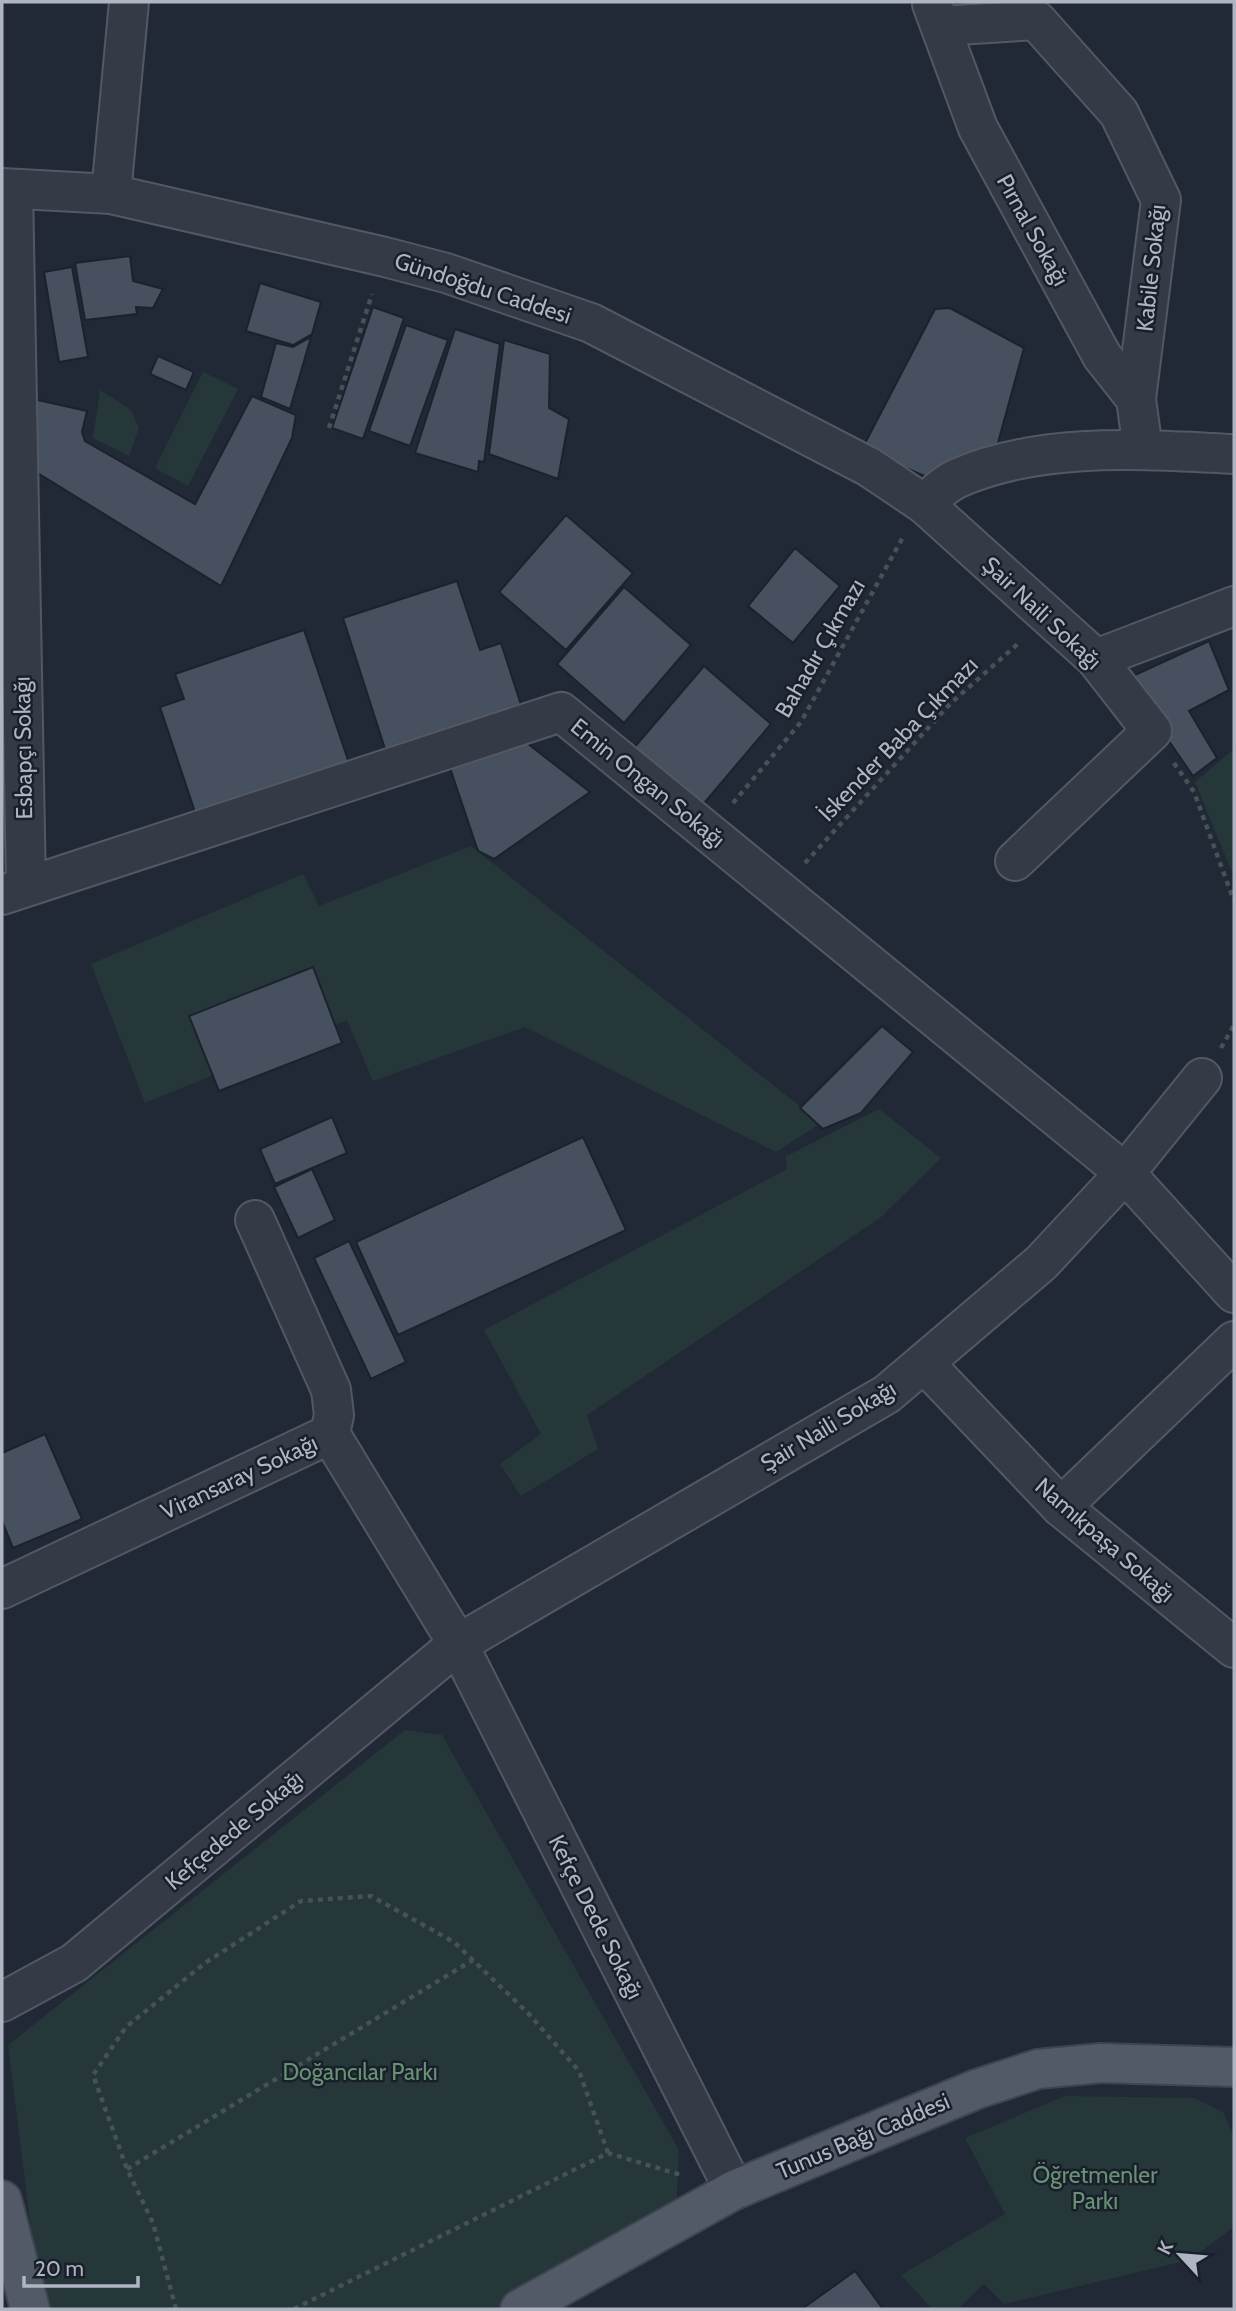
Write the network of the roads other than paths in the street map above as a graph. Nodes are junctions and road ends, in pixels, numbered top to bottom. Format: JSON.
{"nodes":[{"id":1,"x":129,"y":2,"type":"edge"},
{"id":2,"x":936,"y":14,"type":"edge"},
{"id":3,"x":8,"y":189,"type":"edge"},
{"id":4,"x":111,"y":194,"type":"junction"},
{"id":5,"x":1136,"y":399,"type":"junction"},
{"id":6,"x":1143,"y":450,"type":"junction"},
{"id":7,"x":1234,"y":454,"type":"edge"},
{"id":8,"x":924,"y":504,"type":"junction"},
{"id":9,"x":1234,"y":606,"type":"edge"},
{"id":10,"x":1096,"y":659,"type":"junction"},
{"id":11,"x":1015,"y":861,"type":"dead end"},
{"id":12,"x":14,"y":890,"type":"edge"},
{"id":13,"x":1202,"y":1078,"type":"dead end"},
{"id":14,"x":1125,"y":1173,"type":"junction"},
{"id":15,"x":255,"y":1220,"type":"dead end"},
{"id":16,"x":1234,"y":1293,"type":"edge"},
{"id":17,"x":1234,"y":1341,"type":"edge"},
{"id":18,"x":924,"y":1363,"type":"junction"},
{"id":19,"x":330,"y":1434,"type":"junction"},
{"id":20,"x":1061,"y":1507,"type":"junction"},
{"id":21,"x":2,"y":1589,"type":"edge"},
{"id":22,"x":458,"y":1644,"type":"junction"},
{"id":23,"x":1234,"y":1648,"type":"edge"},
{"id":24,"x":2,"y":2002,"type":"edge"},
{"id":25,"x":1234,"y":2068,"type":"edge"},
{"id":26,"x":734,"y":2190,"type":"junction"},
{"id":27,"x":2,"y":2200,"type":"edge"},
{"id":28,"x":30,"y":2309,"type":"edge"},
{"id":29,"x":520,"y":2309,"type":"edge"}],
"edges":[{"from":1,"to":4,"type":"street"},
{"from":2,"to":5,"type":"street","name":"Pırnal Sokağı"},
{"from":2,"to":5,"type":"street","name":"Kabile Sokağı"},
{"from":3,"to":4,"type":"street","name":"Gündoğdu Caddesi"},
{"from":3,"to":12,"type":"street","name":"Esbapçı Sokağı"},
{"from":4,"to":8,"type":"street","name":"Gündoğdu Caddesi"},
{"from":5,"to":6,"type":"street"},
{"from":6,"to":7,"type":"street"},
{"from":6,"to":8,"type":"street"},
{"from":8,"to":10,"type":"street","name":"Şair Naili Sokağı"},
{"from":9,"to":10,"type":"street"},
{"from":10,"to":11,"type":"street","name":"Şair Naili Sokağı"},
{"from":12,"to":14,"type":"street","name":"Emin Ongan Sokağı"},
{"from":13,"to":14,"type":"street","name":"Şair Naili Sokağı"},
{"from":14,"to":16,"type":"street","name":"Emin Ongan Sokağı"},
{"from":14,"to":18,"type":"street","name":"Şair Naili Sokağı"},
{"from":15,"to":19,"type":"street"},
{"from":17,"to":20,"type":"street"},
{"from":18,"to":20,"type":"street","name":"Namıkpaşa Sokağı"},
{"from":18,"to":22,"type":"street","name":"Şair Naili Sokağı"},
{"from":19,"to":21,"type":"street","name":"Viransaray Sokağı"},
{"from":19,"to":22,"type":"street","name":"Viransaray Sokağı"},
{"from":20,"to":23,"type":"street","name":"Namıkpaşa Sokağı"},
{"from":22,"to":24,"type":"street","name":"Kefçedede Sokağı"},
{"from":22,"to":26,"type":"street","name":"Kefçe Dede Sokağı"},
{"from":25,"to":26,"type":"main road","name":"Tunus Bağı Caddesi"},
{"from":26,"to":29,"type":"main road","name":"Tunus Bağı Caddesi"},
{"from":27,"to":28,"type":"main road"}]}
